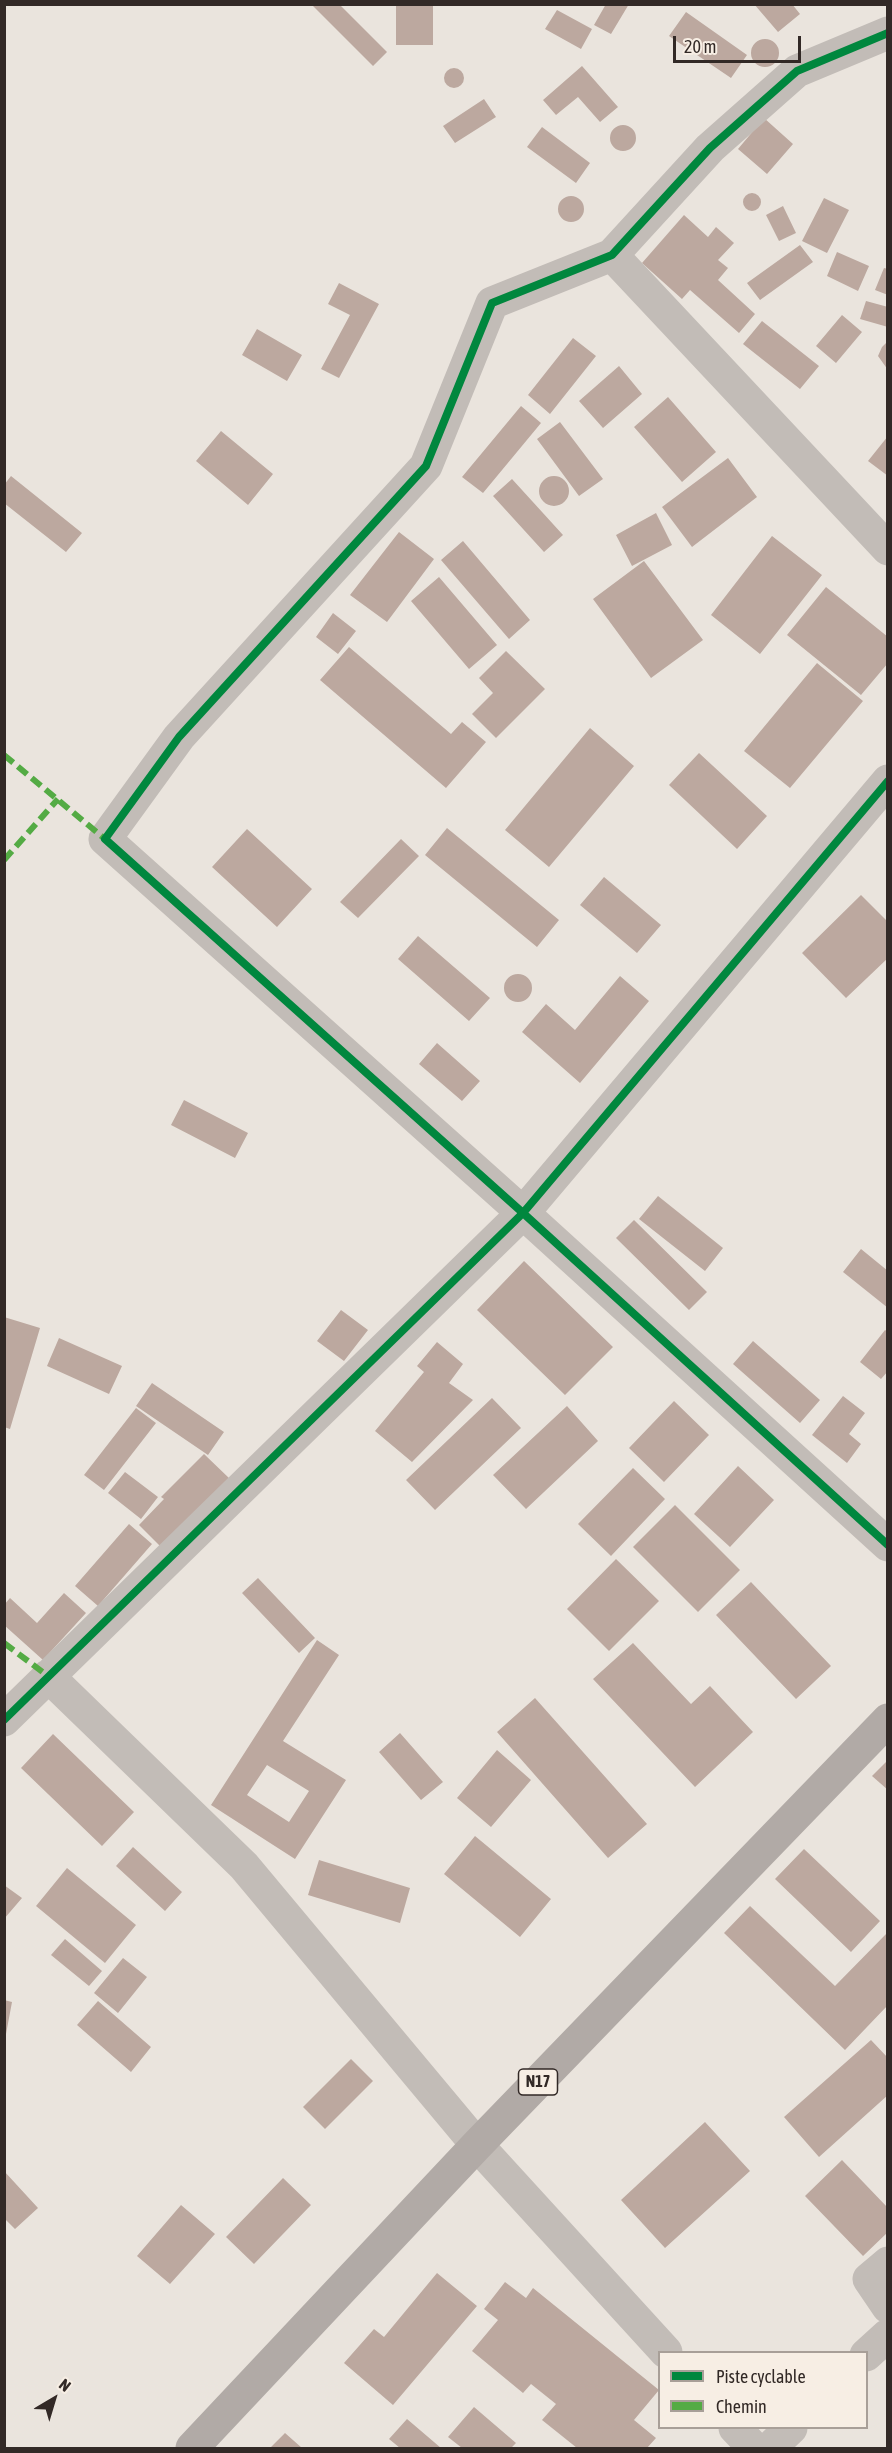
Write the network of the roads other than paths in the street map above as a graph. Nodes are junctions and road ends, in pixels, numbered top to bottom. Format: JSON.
{"nodes":[{"id":1,"x":888,"y":33,"type":"edge"},
{"id":2,"x":612,"y":255,"type":"junction"},
{"id":3,"x":888,"y":549,"type":"edge"},
{"id":4,"x":888,"y":781,"type":"edge"},
{"id":5,"x":523,"y":1213,"type":"junction"},
{"id":6,"x":888,"y":1545,"type":"edge"},
{"id":7,"x":48,"y":1676,"type":"junction"},
{"id":8,"x":4,"y":1720,"type":"edge"},
{"id":9,"x":888,"y":1720,"type":"edge"},
{"id":10,"x":477,"y":2145,"type":"junction"},
{"id":11,"x":888,"y":2263,"type":"edge"},
{"id":12,"x":888,"y":2307,"type":"edge"},
{"id":13,"x":888,"y":2334,"type":"edge"},
{"id":14,"x":665,"y":2351,"type":"edge"},
{"id":15,"x":868,"y":2354,"type":"edge"},
{"id":16,"x":737,"y":2429,"type":"edge"},
{"id":17,"x":789,"y":2429,"type":"edge"},
{"id":18,"x":192,"y":2448,"type":"edge"},
{"id":19,"x":754,"y":2448,"type":"edge"},
{"id":20,"x":770,"y":2448,"type":"edge"}],
"edges":[{"from":1,"to":2,"type":"street"},
{"from":2,"to":3,"type":"street"},
{"from":2,"to":5,"type":"street"},
{"from":4,"to":5,"type":"street"},
{"from":5,"to":6,"type":"street"},
{"from":5,"to":7,"type":"street"},
{"from":7,"to":8,"type":"street"},
{"from":7,"to":10,"type":"street"},
{"from":9,"to":10,"type":"main road","number":"N17"},
{"from":10,"to":14,"type":"street"},
{"from":10,"to":18,"type":"main road","number":"N17"},
{"from":11,"to":12,"type":"street"},
{"from":13,"to":15,"type":"street"},
{"from":16,"to":19,"type":"street"},
{"from":17,"to":20,"type":"street"}]}
